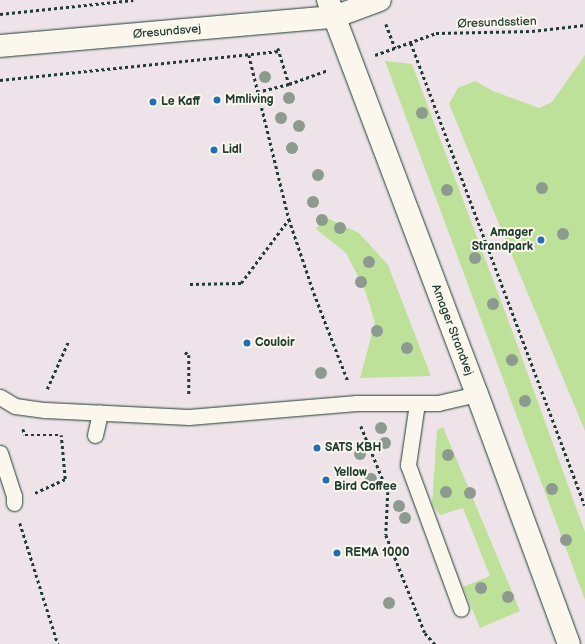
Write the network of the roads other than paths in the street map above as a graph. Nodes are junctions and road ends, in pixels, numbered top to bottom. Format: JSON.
{"nodes":[{"id":1,"x":380,"y":0,"type":"edge"},
{"id":2,"x":331,"y":8,"type":"edge"},
{"id":3,"x":0,"y":46,"type":"edge"},
{"id":4,"x":477,"y":394,"type":"junction"},
{"id":5,"x":0,"y":397,"type":"edge"},
{"id":6,"x":417,"y":403,"type":"junction"},
{"id":7,"x":100,"y":413,"type":"junction"},
{"id":8,"x":95,"y":435,"type":"dead end"},
{"id":9,"x":0,"y":453,"type":"edge"},
{"id":10,"x":14,"y":503,"type":"road end"},
{"id":11,"x":461,"y":609,"type":"dead end"},
{"id":12,"x":569,"y":644,"type":"edge"}],
"edges":[{"from":1,"to":2,"type":"street"},
{"from":2,"to":3,"type":"street","name":"Øresundsvej"},
{"from":2,"to":4,"type":"street","name":"Amager Strandvej"},
{"from":4,"to":6,"type":"lane"},
{"from":4,"to":12,"type":"street","name":"Amager Strandvej"},
{"from":5,"to":7,"type":"lane"},
{"from":6,"to":7,"type":"lane"},
{"from":6,"to":11,"type":"lane"},
{"from":7,"to":8,"type":"lane"},
{"from":9,"to":10,"type":"lane"}]}
